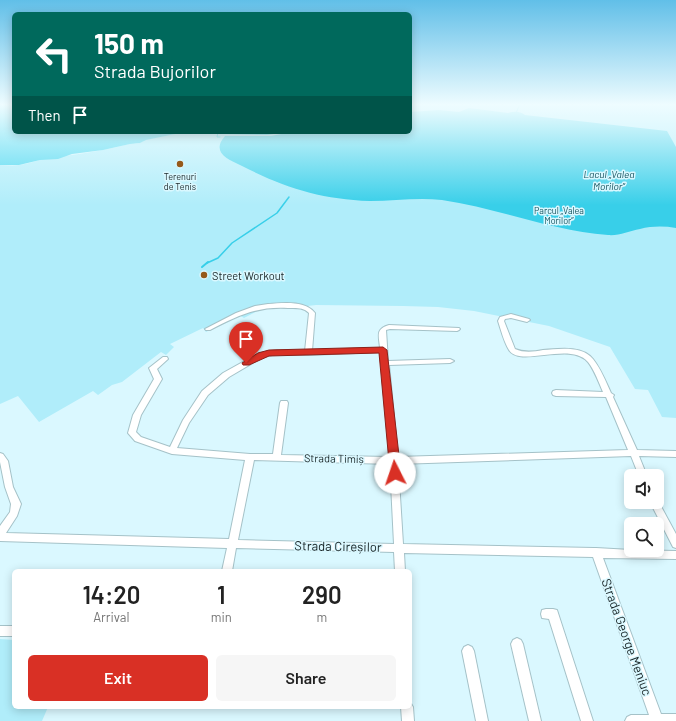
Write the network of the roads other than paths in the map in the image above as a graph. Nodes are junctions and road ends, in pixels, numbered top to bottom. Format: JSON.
{"nodes":[{"id":1,"x":527,"y":320,"type":"dead end"},
{"id":2,"x":208,"y":329,"type":"dead end"},
{"id":3,"x":457,"y":329,"type":"dead end"},
{"id":4,"x":383,"y":350,"type":"junction"},
{"id":5,"x":308,"y":353,"type":"junction"},
{"id":6,"x":165,"y":359,"type":"dead end"},
{"id":7,"x":450,"y":361,"type":"dead end"},
{"id":8,"x":385,"y":363,"type":"junction"},
{"id":9,"x":556,"y":393,"type":"dead end"},
{"id":10,"x":610,"y":395,"type":"junction"},
{"id":11,"x":284,"y":403,"type":"dead end"},
{"id":12,"x":172,"y":451,"type":"junction"},
{"id":13,"x":634,"y":453,"type":"junction"},
{"id":14,"x":676,"y":454,"type":"edge"},
{"id":15,"x":0,"y":456,"type":"edge"},
{"id":16,"x":250,"y":457,"type":"junction"},
{"id":17,"x":276,"y":457,"type":"junction"},
{"id":18,"x":394,"y":460,"type":"junction"},
{"id":19,"x":640,"y":469,"type":"edge"},
{"id":20,"x":658,"y":509,"type":"edge"},
{"id":21,"x":0,"y":534,"type":"edge"},
{"id":22,"x":0,"y":537,"type":"edge"},
{"id":23,"x":232,"y":544,"type":"junction"},
{"id":24,"x":676,"y":544,"type":"edge"},
{"id":25,"x":399,"y":548,"type":"junction"},
{"id":26,"x":596,"y":552,"type":"junction"},
{"id":27,"x":676,"y":555,"type":"edge"},
{"id":28,"x":227,"y":569,"type":"edge"},
{"id":29,"x":400,"y":569,"type":"edge"},
{"id":30,"x":546,"y":614,"type":"dead end"},
{"id":31,"x":0,"y":631,"type":"edge"},
{"id":32,"x":12,"y":631,"type":"edge"},
{"id":33,"x":517,"y":644,"type":"dead end"},
{"id":34,"x":468,"y":651,"type":"dead end"},
{"id":35,"x":408,"y":709,"type":"edge"},
{"id":36,"x":676,"y":720,"type":"edge"},
{"id":37,"x":408,"y":721,"type":"edge"},
{"id":38,"x":482,"y":721,"type":"edge"},
{"id":39,"x":535,"y":721,"type":"edge"},
{"id":40,"x":587,"y":721,"type":"edge"},
{"id":41,"x":631,"y":721,"type":"edge"},
{"id":42,"x":657,"y":721,"type":"edge"}],
"edges":[{"from":1,"to":10,"type":"street"},
{"from":2,"to":5,"type":"street"},
{"from":3,"to":4,"type":"street"},
{"from":4,"to":5,"type":"street"},
{"from":4,"to":8,"type":"street"},
{"from":5,"to":12,"type":"street"},
{"from":6,"to":12,"type":"street","name":"Strada Timiș"},
{"from":7,"to":8,"type":"street"},
{"from":8,"to":18,"type":"street"},
{"from":9,"to":10,"type":"street"},
{"from":10,"to":13,"type":"street"},
{"from":11,"to":17,"type":"street"},
{"from":12,"to":16,"type":"street","name":"Strada Timiș"},
{"from":13,"to":14,"type":"street","name":"Strada Timiș"},
{"from":13,"to":18,"type":"street","name":"Strada Timiș"},
{"from":13,"to":19,"type":"street"},
{"from":15,"to":21,"type":"street"},
{"from":16,"to":17,"type":"street","name":"Strada Timiș"},
{"from":16,"to":23,"type":"street"},
{"from":17,"to":18,"type":"street","name":"Strada Timiș"},
{"from":18,"to":25,"type":"street"},
{"from":20,"to":24,"type":"street"},
{"from":22,"to":23,"type":"street","name":"Strada Cireșilor"},
{"from":23,"to":25,"type":"street","name":"Strada Cireșilor"},
{"from":23,"to":28,"type":"street"},
{"from":25,"to":26,"type":"street","name":"Strada Cireșilor"},
{"from":25,"to":29,"type":"street"},
{"from":26,"to":27,"type":"street","name":"Strada Cireșilor"},
{"from":26,"to":42,"type":"street","name":"Strada George Meniuc"},
{"from":30,"to":40,"type":"street"},
{"from":31,"to":32,"type":"street"},
{"from":33,"to":39,"type":"street"},
{"from":34,"to":38,"type":"street"},
{"from":35,"to":37,"type":"street"},
{"from":36,"to":42,"type":"street"},
{"from":41,"to":42,"type":"street"}]}
